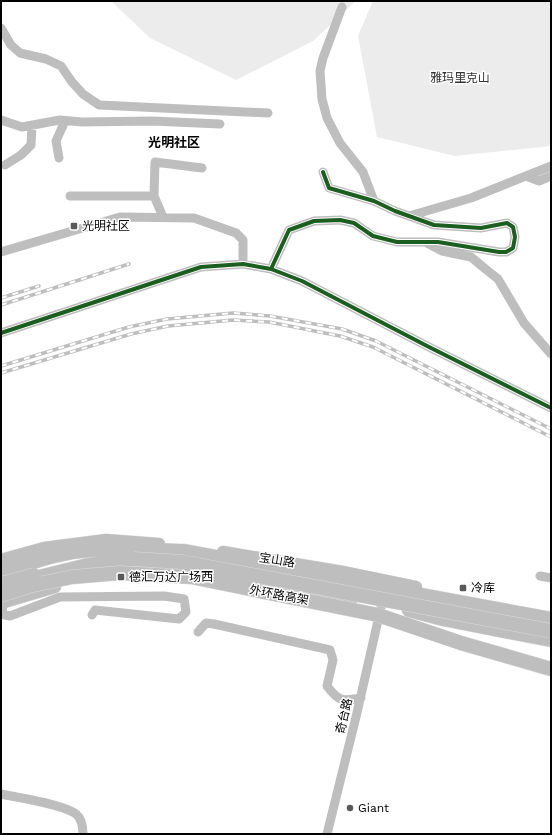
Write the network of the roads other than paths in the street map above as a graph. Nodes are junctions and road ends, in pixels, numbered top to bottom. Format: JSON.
{"nodes":[{"id":1,"x":342,"y":7,"type":"dead end"},
{"id":2,"x":1,"y":28,"type":"edge"},
{"id":3,"x":268,"y":113,"type":"dead end"},
{"id":4,"x":1,"y":120,"type":"edge"},
{"id":5,"x":65,"y":121,"type":"junction"},
{"id":6,"x":220,"y":124,"type":"dead end"},
{"id":7,"x":32,"y":125,"type":"junction"},
{"id":8,"x":59,"y":158,"type":"dead end"},
{"id":9,"x":5,"y":165,"type":"dead end"},
{"id":10,"x":551,"y":166,"type":"edge"},
{"id":11,"x":202,"y":168,"type":"dead end"},
{"id":12,"x":323,"y":172,"type":"dead end"},
{"id":13,"x":526,"y":176,"type":"junction"},
{"id":14,"x":551,"y":176,"type":"edge"},
{"id":15,"x":70,"y":196,"type":"dead end"},
{"id":16,"x":154,"y":196,"type":"junction"},
{"id":17,"x":374,"y":201,"type":"junction"},
{"id":18,"x":409,"y":216,"type":"junction"},
{"id":19,"x":164,"y":217,"type":"junction"},
{"id":20,"x":424,"y":241,"type":"junction"},
{"id":21,"x":1,"y":252,"type":"edge"},
{"id":22,"x":243,"y":264,"type":"junction"},
{"id":23,"x":271,"y":269,"type":"junction"},
{"id":24,"x":1,"y":333,"type":"edge"},
{"id":25,"x":551,"y":354,"type":"edge"},
{"id":26,"x":551,"y":408,"type":"edge"},
{"id":27,"x":1,"y":560,"type":"edge"},
{"id":28,"x":1,"y":573,"type":"edge"},
{"id":29,"x":540,"y":576,"type":"dead end"},
{"id":30,"x":551,"y":578,"type":"edge"},
{"id":31,"x":1,"y":585,"type":"edge"},
{"id":32,"x":3,"y":600,"type":"edge"},
{"id":33,"x":382,"y":603,"type":"junction"},
{"id":34,"x":486,"y":603,"type":"junction"},
{"id":35,"x":551,"y":610,"type":"edge"},
{"id":36,"x":551,"y":614,"type":"edge"},
{"id":37,"x":92,"y":615,"type":"dead end"},
{"id":38,"x":551,"y":619,"type":"edge"},
{"id":39,"x":551,"y":626,"type":"edge"},
{"id":40,"x":551,"y":631,"type":"edge"},
{"id":41,"x":198,"y":632,"type":"dead end"},
{"id":42,"x":551,"y":640,"type":"edge"},
{"id":43,"x":551,"y":663,"type":"edge"},
{"id":44,"x":551,"y":669,"type":"edge"},
{"id":45,"x":361,"y":698,"type":"junction"},
{"id":46,"x":1,"y":794,"type":"edge"},
{"id":47,"x":83,"y":834,"type":"edge"},
{"id":48,"x":327,"y":834,"type":"edge"}],
"edges":[{"from":1,"to":17,"type":"street"},
{"from":2,"to":3,"type":"street"},
{"from":4,"to":7,"type":"street"},
{"from":5,"to":6,"type":"street"},
{"from":5,"to":7,"type":"street"},
{"from":5,"to":8,"type":"street"},
{"from":7,"to":9,"type":"street"},
{"from":10,"to":13,"type":"street"},
{"from":11,"to":16,"type":"street"},
{"from":12,"to":17,"type":"street"},
{"from":13,"to":14,"type":"street"},
{"from":13,"to":18,"type":"street"},
{"from":15,"to":16,"type":"street"},
{"from":16,"to":19,"type":"street"},
{"from":17,"to":18,"type":"street"},
{"from":18,"to":20,"type":"street"},
{"from":19,"to":21,"type":"street"},
{"from":19,"to":22,"type":"street"},
{"from":20,"to":23,"type":"street"},
{"from":20,"to":25,"type":"street"},
{"from":22,"to":23,"type":"street"},
{"from":22,"to":24,"type":"street"},
{"from":23,"to":26,"type":"street"},
{"from":27,"to":34,"type":"main road","name":"宝山路"},
{"from":28,"to":38,"type":"highway"},
{"from":29,"to":30,"type":"street"},
{"from":31,"to":40,"type":"highway","bridge":true},
{"from":31,"to":43,"type":"highway","name":"外环路高架","bridge":true},
{"from":32,"to":33,"type":"main road"},
{"from":32,"to":37,"type":"street"},
{"from":32,"to":44,"type":"highway","name":"外环路高架","bridge":true},
{"from":33,"to":39,"type":"main road"},
{"from":33,"to":42,"type":"highway"},
{"from":33,"to":45,"type":"street","name":"奇台路"},
{"from":34,"to":35,"type":"highway"},
{"from":34,"to":36,"type":"main road","name":"宝山路"},
{"from":41,"to":45,"type":"street"},
{"from":45,"to":48,"type":"street","name":"奇台路"},
{"from":46,"to":47,"type":"street"}]}
